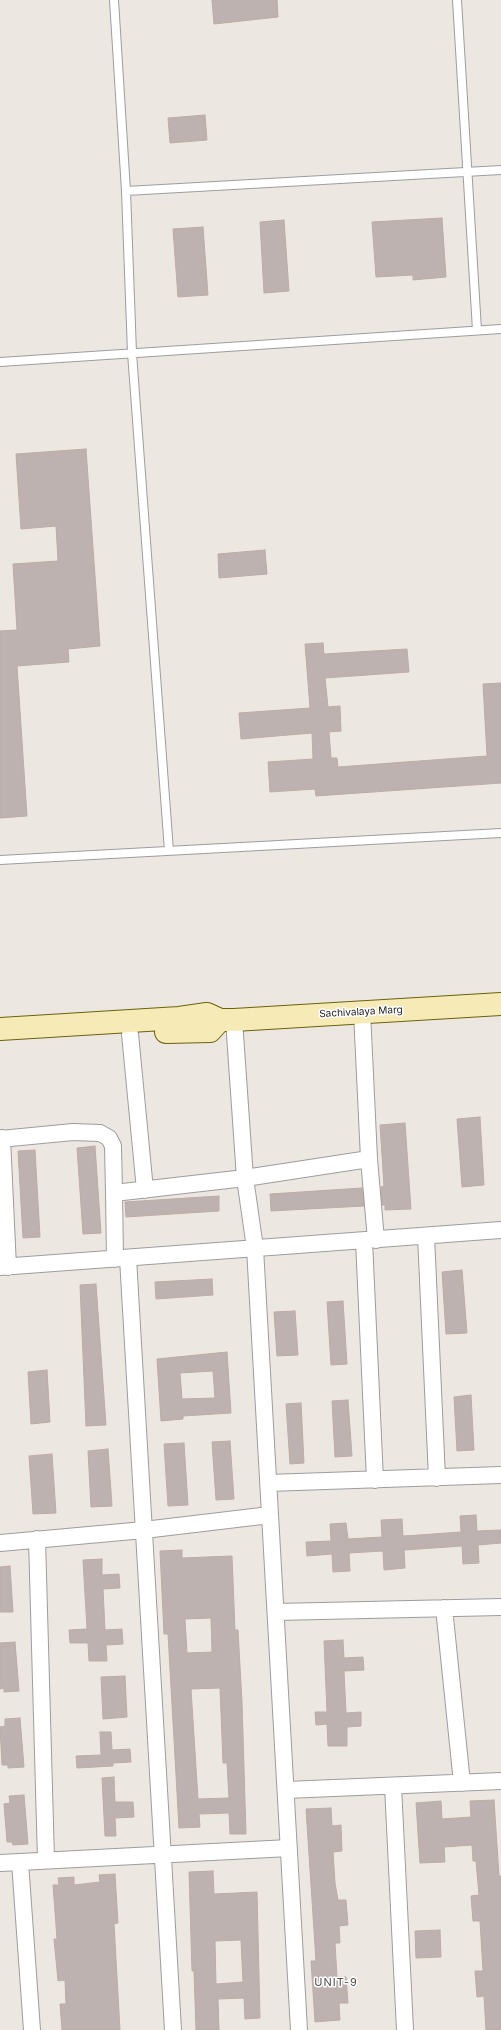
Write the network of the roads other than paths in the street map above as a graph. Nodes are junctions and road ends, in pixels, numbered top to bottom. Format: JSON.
{"nodes":[{"id":1,"x":114,"y":0,"type":"edge"},
{"id":2,"x":458,"y":0,"type":"edge"},
{"id":3,"x":501,"y":170,"type":"edge"},
{"id":4,"x":467,"y":172,"type":"junction"},
{"id":5,"x":126,"y":191,"type":"junction"},
{"id":6,"x":501,"y":329,"type":"edge"},
{"id":7,"x":477,"y":330,"type":"junction"},
{"id":8,"x":132,"y":353,"type":"junction"},
{"id":9,"x":0,"y":362,"type":"edge"},
{"id":10,"x":501,"y":833,"type":"edge"},
{"id":11,"x":169,"y":851,"type":"junction"},
{"id":12,"x":0,"y":860,"type":"edge"},
{"id":13,"x":501,"y":1004,"type":"edge"},
{"id":14,"x":362,"y":1012,"type":"junction"},
{"id":15,"x":227,"y":1020,"type":"junction"},
{"id":16,"x":0,"y":1029,"type":"edge"},
{"id":17,"x":130,"y":1034,"type":"junction"},
{"id":18,"x":0,"y":1043,"type":"edge"},
{"id":19,"x":1,"y":1138,"type":"edge"},
{"id":20,"x":369,"y":1159,"type":"junction"},
{"id":21,"x":245,"y":1178,"type":"junction"},
{"id":22,"x":145,"y":1190,"type":"junction"},
{"id":23,"x":114,"y":1193,"type":"junction"},
{"id":24,"x":501,"y":1230,"type":"edge"},
{"id":25,"x":426,"y":1236,"type":"junction"},
{"id":26,"x":370,"y":1240,"type":"junction"},
{"id":27,"x":255,"y":1248,"type":"junction"},
{"id":28,"x":121,"y":1258,"type":"junction"},
{"id":29,"x":4,"y":1267,"type":"edge"},
{"id":30,"x":501,"y":1475,"type":"edge"},
{"id":31,"x":437,"y":1478,"type":"junction"},
{"id":32,"x":375,"y":1480,"type":"junction"},
{"id":33,"x":268,"y":1483,"type":"junction"},
{"id":34,"x":270,"y":1515,"type":"junction"},
{"id":35,"x":144,"y":1530,"type":"junction"},
{"id":36,"x":37,"y":1539,"type":"junction"},
{"id":37,"x":0,"y":1543,"type":"edge"},
{"id":38,"x":501,"y":1607,"type":"edge"},
{"id":39,"x":444,"y":1608,"type":"junction"},
{"id":40,"x":276,"y":1612,"type":"junction"},
{"id":41,"x":501,"y":1781,"type":"edge"},
{"id":42,"x":462,"y":1783,"type":"junction"},
{"id":43,"x":393,"y":1786,"type":"junction"},
{"id":44,"x":286,"y":1790,"type":"junction"},
{"id":45,"x":289,"y":1848,"type":"junction"},
{"id":46,"x":164,"y":1854,"type":"junction"},
{"id":47,"x":46,"y":1860,"type":"junction"},
{"id":48,"x":20,"y":1862,"type":"junction"},
{"id":49,"x":0,"y":1863,"type":"edge"},
{"id":50,"x":32,"y":2030,"type":"edge"},
{"id":51,"x":173,"y":2030,"type":"edge"},
{"id":52,"x":300,"y":2030,"type":"edge"},
{"id":53,"x":405,"y":2030,"type":"edge"}],
"edges":[{"from":1,"to":5,"type":"lane"},
{"from":2,"to":4,"type":"lane"},
{"from":3,"to":4,"type":"lane"},
{"from":4,"to":5,"type":"lane"},
{"from":4,"to":7,"type":"lane"},
{"from":5,"to":8,"type":"lane"},
{"from":6,"to":7,"type":"lane"},
{"from":7,"to":8,"type":"lane"},
{"from":8,"to":9,"type":"lane"},
{"from":8,"to":11,"type":"lane"},
{"from":10,"to":11,"type":"lane"},
{"from":11,"to":12,"type":"lane"},
{"from":13,"to":14,"type":"main road","name":"Sachivalaya Marg"},
{"from":14,"to":15,"type":"main road","name":"Sachivalaya Marg"},
{"from":14,"to":20,"type":"street"},
{"from":15,"to":16,"type":"main road","name":"Sachivalaya Marg"},
{"from":15,"to":17,"type":"main road"},
{"from":15,"to":21,"type":"street"},
{"from":17,"to":18,"type":"main road"},
{"from":17,"to":22,"type":"street"},
{"from":19,"to":23,"type":"street"},
{"from":19,"to":29,"type":"street"},
{"from":20,"to":21,"type":"street"},
{"from":20,"to":26,"type":"street"},
{"from":21,"to":22,"type":"street"},
{"from":21,"to":27,"type":"street"},
{"from":22,"to":23,"type":"street"},
{"from":23,"to":28,"type":"street"},
{"from":24,"to":25,"type":"street"},
{"from":25,"to":26,"type":"street"},
{"from":25,"to":31,"type":"street"},
{"from":26,"to":27,"type":"street"},
{"from":26,"to":32,"type":"street"},
{"from":27,"to":28,"type":"street"},
{"from":27,"to":33,"type":"street"},
{"from":28,"to":29,"type":"street"},
{"from":28,"to":35,"type":"street"},
{"from":30,"to":31,"type":"street"},
{"from":31,"to":32,"type":"street"},
{"from":32,"to":33,"type":"street"},
{"from":33,"to":34,"type":"street"},
{"from":34,"to":35,"type":"street"},
{"from":34,"to":40,"type":"street"},
{"from":35,"to":36,"type":"street"},
{"from":35,"to":46,"type":"street"},
{"from":36,"to":37,"type":"street"},
{"from":36,"to":47,"type":"street"},
{"from":38,"to":39,"type":"street"},
{"from":39,"to":40,"type":"street"},
{"from":39,"to":42,"type":"street"},
{"from":40,"to":44,"type":"street"},
{"from":41,"to":42,"type":"street"},
{"from":42,"to":43,"type":"street"},
{"from":43,"to":44,"type":"street"},
{"from":43,"to":53,"type":"street"},
{"from":44,"to":45,"type":"street"},
{"from":45,"to":46,"type":"street"},
{"from":45,"to":52,"type":"street"},
{"from":46,"to":47,"type":"street"},
{"from":46,"to":51,"type":"street"},
{"from":47,"to":48,"type":"street"},
{"from":48,"to":49,"type":"street"},
{"from":48,"to":50,"type":"street"}]}
